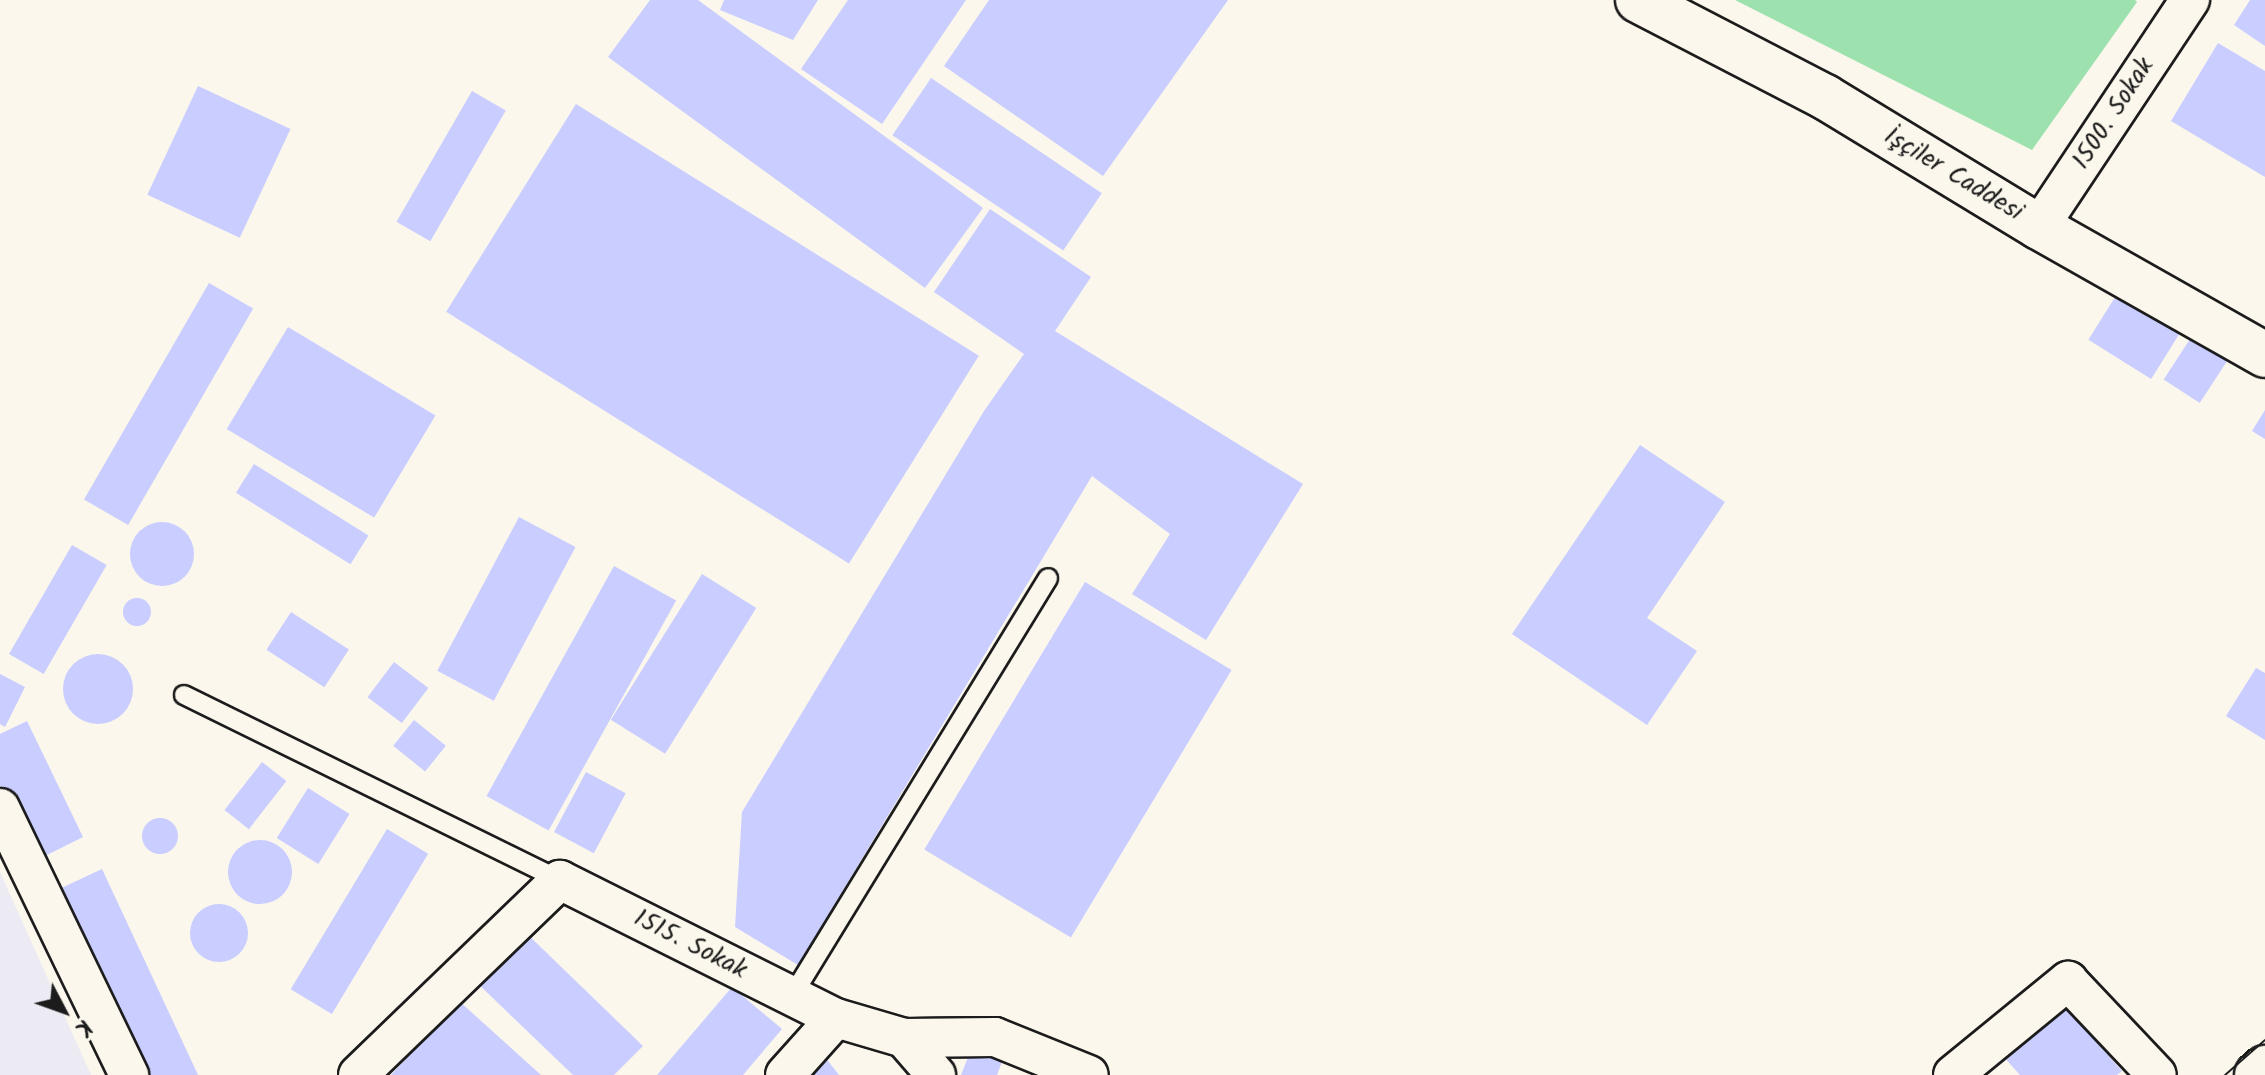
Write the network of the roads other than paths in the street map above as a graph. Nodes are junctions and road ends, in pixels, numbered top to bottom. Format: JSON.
{"nodes":[{"id":1,"x":1638,"y":0,"type":"edge"},
{"id":2,"x":2190,"y":0,"type":"edge"},
{"id":3,"x":2039,"y":227,"type":"junction"},
{"id":4,"x":2265,"y":355,"type":"edge"},
{"id":5,"x":1048,"y":578,"type":"dead end"},
{"id":6,"x":184,"y":695,"type":"dead end"},
{"id":7,"x":0,"y":808,"type":"edge"},
{"id":8,"x":560,"y":880,"type":"junction"},
{"id":9,"x":792,"y":996,"type":"junction"},
{"id":10,"x":836,"y":1018,"type":"junction"},
{"id":11,"x":904,"y":1038,"type":"junction"},
{"id":12,"x":2265,"y":1068,"type":"edge"},
{"id":13,"x":129,"y":1075,"type":"edge"},
{"id":14,"x":358,"y":1075,"type":"edge"},
{"id":15,"x":785,"y":1075,"type":"edge"},
{"id":16,"x":936,"y":1075,"type":"edge"},
{"id":17,"x":1089,"y":1075,"type":"edge"},
{"id":18,"x":1953,"y":1075,"type":"edge"},
{"id":19,"x":2157,"y":1075,"type":"edge"},
{"id":20,"x":2257,"y":1075,"type":"edge"}],
"edges":[{"from":1,"to":3,"type":"street","name":"İşçiler Caddesi"},
{"from":2,"to":3,"type":"street","name":"1500. Sokak"},
{"from":3,"to":4,"type":"street","name":"İşçiler Caddesi"},
{"from":5,"to":9,"type":"lane"},
{"from":6,"to":8,"type":"lane"},
{"from":7,"to":13,"type":"street"},
{"from":8,"to":9,"type":"street","name":"1515. Sokak"},
{"from":8,"to":14,"type":"street"},
{"from":9,"to":10,"type":"street","name":"1515. Sokak"},
{"from":10,"to":11,"type":"street","name":"1515. Sokak"},
{"from":10,"to":15,"type":"street"},
{"from":11,"to":16,"type":"street"},
{"from":11,"to":17,"type":"street","name":"1515. Sokak"},
{"from":12,"to":20,"type":"street"},
{"from":18,"to":19,"type":"street"}]}
